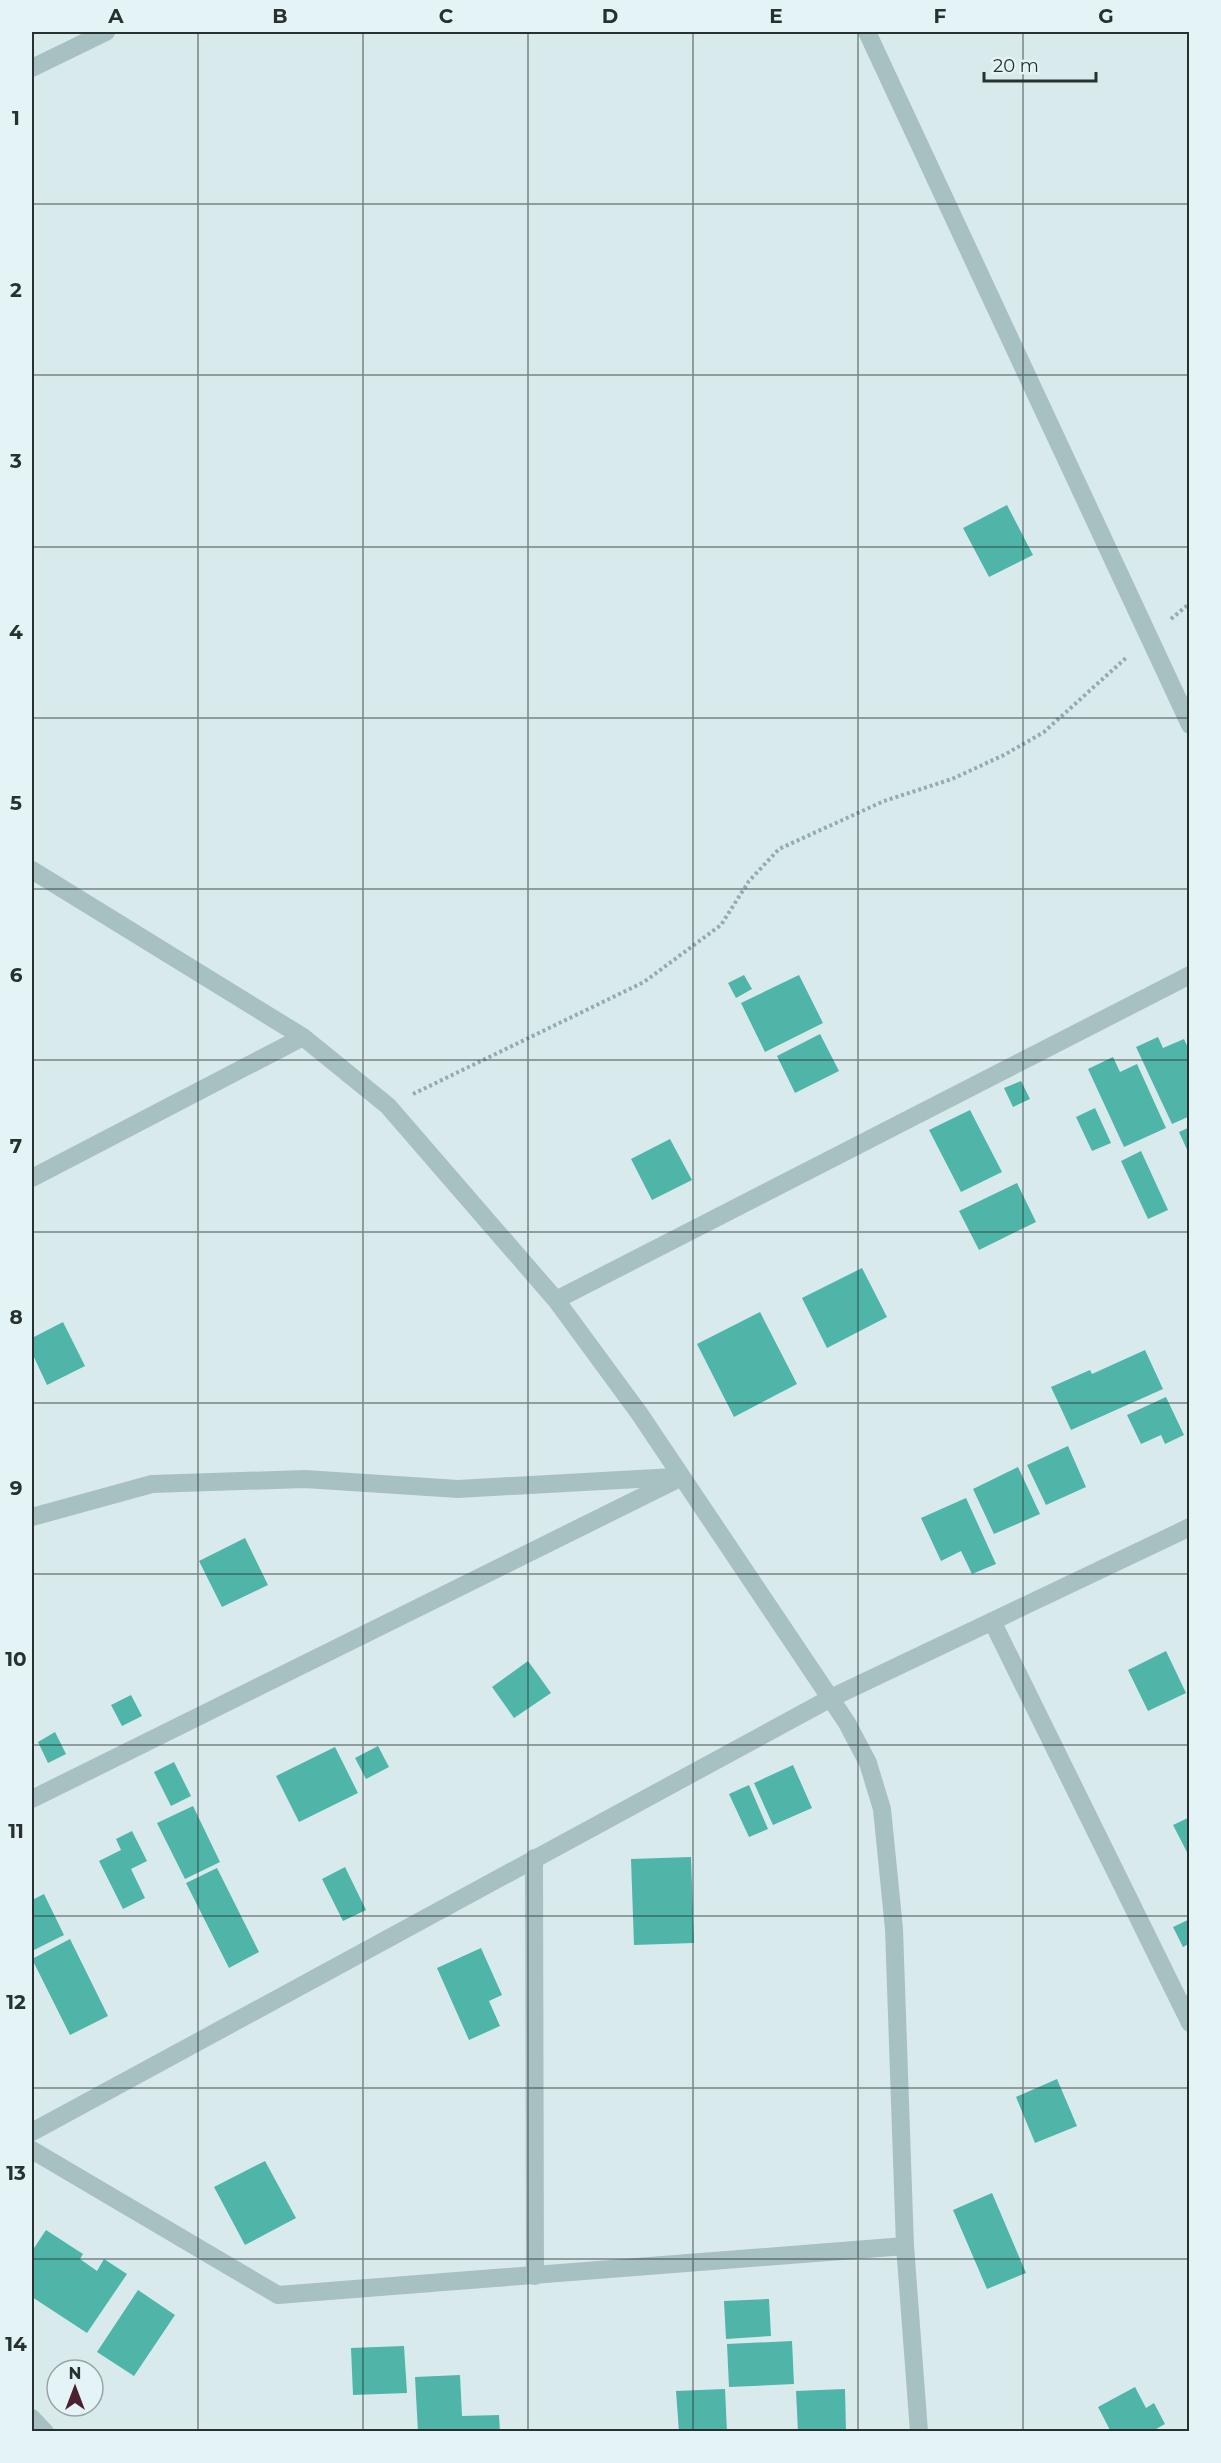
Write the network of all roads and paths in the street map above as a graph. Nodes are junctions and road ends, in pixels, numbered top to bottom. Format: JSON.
{"nodes":[{"id":1,"x":106,"y":32,"type":"edge"},
{"id":2,"x":867,"y":32,"type":"edge"},
{"id":3,"x":32,"y":68,"type":"edge"},
{"id":4,"x":1190,"y":603,"type":"edge"},
{"id":5,"x":1149,"y":638,"type":"junction"},
{"id":6,"x":1190,"y":725,"type":"edge"},
{"id":7,"x":32,"y":870,"type":"edge"},
{"id":8,"x":1190,"y":975,"type":"edge"},
{"id":9,"x":303,"y":1037,"type":"junction"},
{"id":10,"x":388,"y":1106,"type":"junction"},
{"id":11,"x":32,"y":1178,"type":"edge"},
{"id":12,"x":556,"y":1300,"type":"junction"},
{"id":13,"x":682,"y":1477,"type":"junction"},
{"id":14,"x":32,"y":1517,"type":"edge"},
{"id":15,"x":1190,"y":1527,"type":"edge"},
{"id":16,"x":992,"y":1621,"type":"junction"},
{"id":17,"x":831,"y":1698,"type":"junction"},
{"id":18,"x":32,"y":1799,"type":"edge"},
{"id":19,"x":534,"y":1858,"type":"junction"},
{"id":20,"x":1190,"y":2023,"type":"edge"},
{"id":21,"x":32,"y":2132,"type":"edge"},
{"id":22,"x":32,"y":2150,"type":"edge"},
{"id":23,"x":905,"y":2246,"type":"junction"},
{"id":24,"x":535,"y":2276,"type":"junction"},
{"id":25,"x":32,"y":2418,"type":"edge"},
{"id":26,"x":45,"y":2432,"type":"edge"},
{"id":27,"x":919,"y":2432,"type":"edge"}],
"edges":[{"from":1,"to":3,"type":"street"},
{"from":2,"to":5,"type":"street"},
{"from":4,"to":5,"type":"path"},
{"from":5,"to":6,"type":"street"},
{"from":5,"to":10,"type":"path"},
{"from":7,"to":9,"type":"street"},
{"from":8,"to":12,"type":"street"},
{"from":9,"to":10,"type":"street"},
{"from":9,"to":11,"type":"street"},
{"from":10,"to":12,"type":"street"},
{"from":12,"to":13,"type":"street"},
{"from":13,"to":14,"type":"street"},
{"from":13,"to":17,"type":"street"},
{"from":13,"to":18,"type":"street"},
{"from":15,"to":16,"type":"street"},
{"from":16,"to":17,"type":"street"},
{"from":16,"to":20,"type":"street"},
{"from":17,"to":19,"type":"street"},
{"from":17,"to":23,"type":"street"},
{"from":19,"to":21,"type":"street"},
{"from":19,"to":24,"type":"street"},
{"from":22,"to":24,"type":"street"},
{"from":23,"to":24,"type":"street"},
{"from":23,"to":27,"type":"street"},
{"from":25,"to":26,"type":"street"}]}
